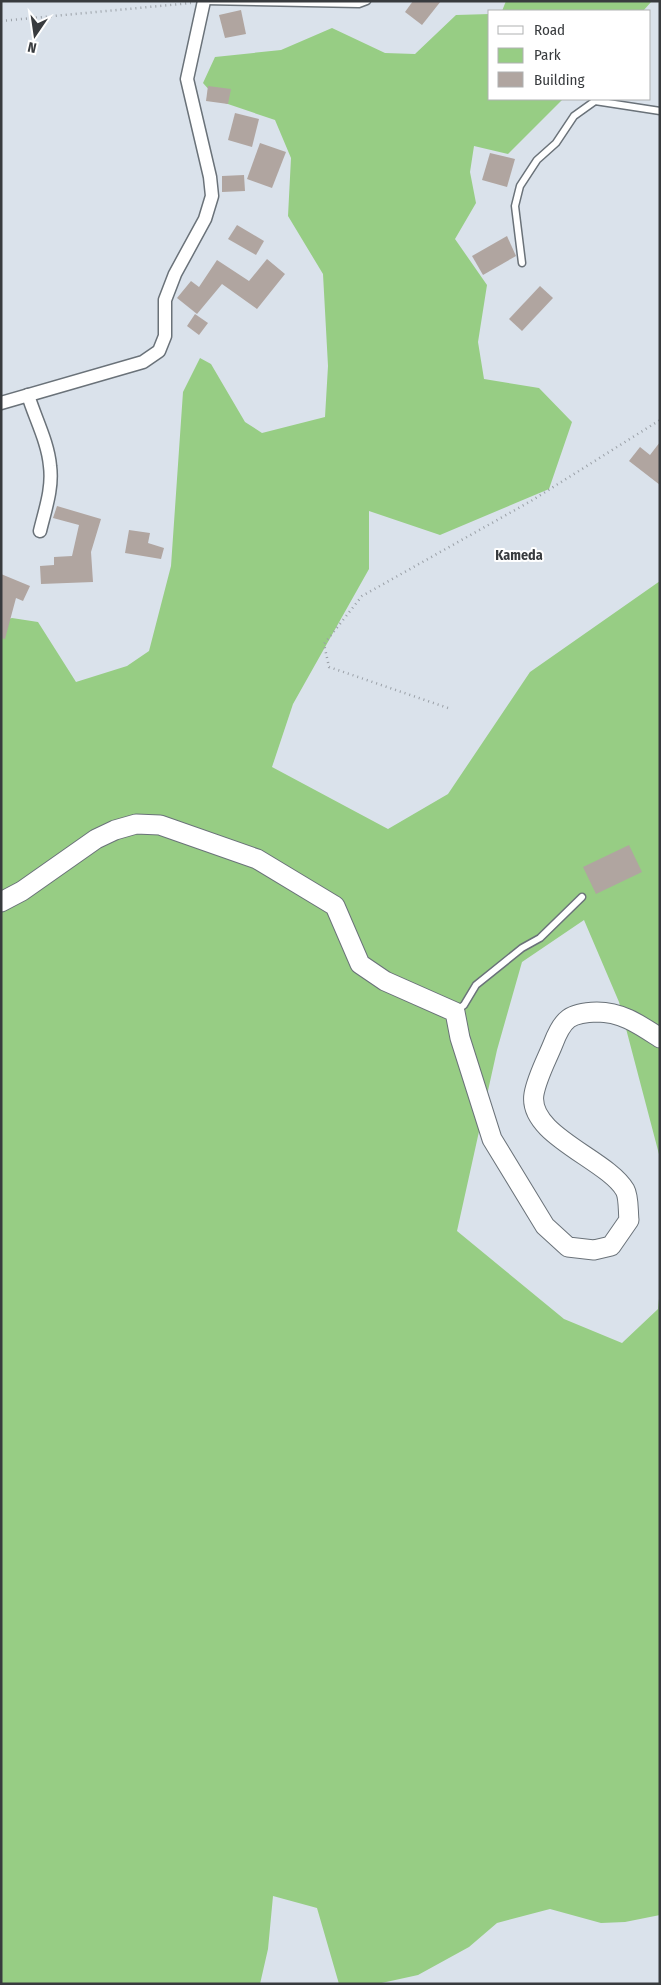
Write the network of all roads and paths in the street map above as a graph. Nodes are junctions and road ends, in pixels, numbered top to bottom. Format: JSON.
{"nodes":[{"id":1,"x":204,"y":1,"type":"edge"},
{"id":2,"x":368,"y":1,"type":"edge"},
{"id":3,"x":1,"y":21,"type":"edge"},
{"id":4,"x":660,"y":111,"type":"edge"},
{"id":5,"x":522,"y":263,"type":"dead end"},
{"id":6,"x":28,"y":395,"type":"junction"},
{"id":7,"x":1,"y":403,"type":"edge"},
{"id":8,"x":660,"y":420,"type":"edge"},
{"id":9,"x":40,"y":531,"type":"dead end"},
{"id":10,"x":448,"y":708,"type":"dead end"},
{"id":11,"x":582,"y":897,"type":"dead end"},
{"id":12,"x":1,"y":902,"type":"edge"},
{"id":13,"x":455,"y":1012,"type":"junction"},
{"id":14,"x":660,"y":1038,"type":"edge"}],
"edges":[{"from":1,"to":2,"type":"lane"},
{"from":1,"to":3,"type":"path"},
{"from":1,"to":6,"type":"street"},
{"from":4,"to":5,"type":"lane"},
{"from":6,"to":7,"type":"street"},
{"from":6,"to":9,"type":"street"},
{"from":8,"to":10,"type":"path"},
{"from":11,"to":13,"type":"lane"},
{"from":12,"to":13,"type":"street"},
{"from":13,"to":14,"type":"street"}]}
